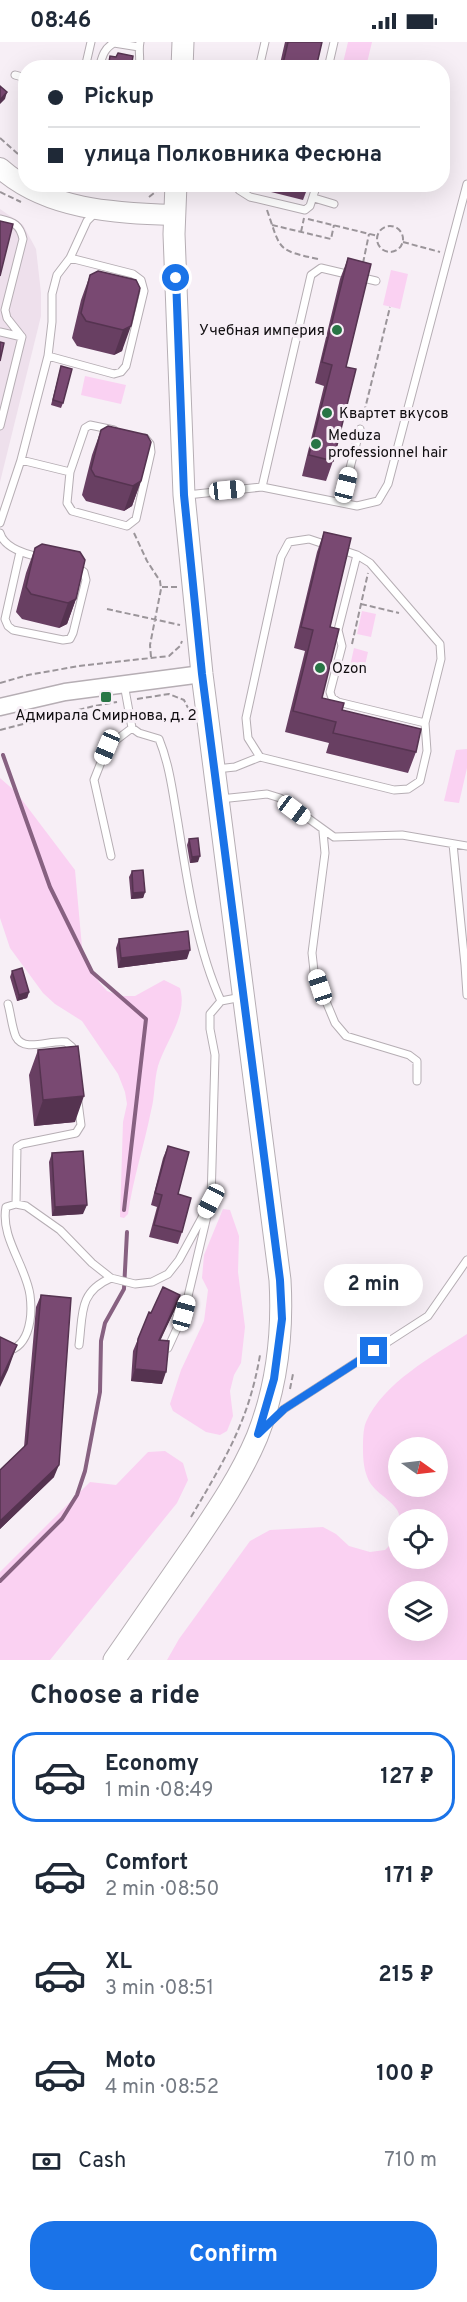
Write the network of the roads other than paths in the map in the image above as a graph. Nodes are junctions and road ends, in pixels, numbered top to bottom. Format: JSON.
{"nodes":[{"id":1,"x":91,"y":42,"type":"edge"},
{"id":2,"x":183,"y":42,"type":"edge"},
{"id":3,"x":265,"y":42,"type":"edge"},
{"id":4,"x":334,"y":42,"type":"edge"},
{"id":5,"x":139,"y":45,"type":"edge"},
{"id":6,"x":87,"y":60,"type":"edge"},
{"id":7,"x":102,"y":60,"type":"edge"},
{"id":8,"x":140,"y":60,"type":"edge"},
{"id":9,"x":182,"y":60,"type":"edge"},
{"id":10,"x":262,"y":60,"type":"edge"},
{"id":11,"x":330,"y":60,"type":"edge"},
{"id":12,"x":15,"y":75,"type":"dead end"},
{"id":13,"x":18,"y":76,"type":"edge"},
{"id":14,"x":0,"y":168,"type":"edge"},
{"id":15,"x":18,"y":177,"type":"edge"},
{"id":16,"x":467,"y":184,"type":"edge"},
{"id":17,"x":44,"y":192,"type":"edge"},
{"id":18,"x":175,"y":192,"type":"edge"},
{"id":19,"x":242,"y":192,"type":"edge"},
{"id":20,"x":315,"y":192,"type":"edge"},
{"id":21,"x":314,"y":198,"type":"junction"},
{"id":22,"x":334,"y":204,"type":"dead end"},
{"id":23,"x":97,"y":211,"type":"junction"},
{"id":24,"x":174,"y":215,"type":"junction"},
{"id":25,"x":0,"y":219,"type":"edge"},
{"id":26,"x":70,"y":258,"type":"junction"},
{"id":27,"x":376,"y":281,"type":"dead end"},
{"id":28,"x":0,"y":332,"type":"edge"},
{"id":29,"x":22,"y":337,"type":"junction"},
{"id":30,"x":48,"y":356,"type":"junction"},
{"id":31,"x":0,"y":426,"type":"edge"},
{"id":32,"x":360,"y":429,"type":"road end"},
{"id":33,"x":120,"y":431,"type":"edge"},
{"id":34,"x":132,"y":434,"type":"edge"},
{"id":35,"x":21,"y":460,"type":"junction"},
{"id":36,"x":70,"y":471,"type":"junction"},
{"id":37,"x":262,"y":487,"type":"junction"},
{"id":38,"x":184,"y":495,"type":"junction"},
{"id":39,"x":341,"y":503,"type":"junction"},
{"id":40,"x":0,"y":523,"type":"edge"},
{"id":41,"x":0,"y":533,"type":"edge"},
{"id":42,"x":20,"y":552,"type":"junction"},
{"id":43,"x":357,"y":555,"type":"junction"},
{"id":44,"x":43,"y":558,"type":"edge"},
{"id":45,"x":66,"y":563,"type":"edge"},
{"id":46,"x":202,"y":674,"type":"junction"},
{"id":47,"x":124,"y":684,"type":"junction"},
{"id":48,"x":0,"y":707,"type":"edge"},
{"id":49,"x":425,"y":723,"type":"junction"},
{"id":50,"x":132,"y":728,"type":"junction"},
{"id":51,"x":417,"y":735,"type":"edge"},
{"id":52,"x":427,"y":737,"type":"junction"},
{"id":53,"x":260,"y":757,"type":"junction"},
{"id":54,"x":216,"y":770,"type":"junction"},
{"id":55,"x":220,"y":799,"type":"junction"},
{"id":56,"x":324,"y":832,"type":"junction"},
{"id":57,"x":453,"y":844,"type":"junction"},
{"id":58,"x":467,"y":846,"type":"edge"},
{"id":59,"x":111,"y":856,"type":"dead end"},
{"id":60,"x":465,"y":945,"type":"edge"},
{"id":61,"x":466,"y":966,"type":"edge"},
{"id":62,"x":467,"y":995,"type":"edge"},
{"id":63,"x":245,"y":996,"type":"junction"},
{"id":64,"x":221,"y":1001,"type":"junction"},
{"id":65,"x":8,"y":1005,"type":"dead end"},
{"id":66,"x":73,"y":1058,"type":"edge"},
{"id":67,"x":417,"y":1081,"type":"dead end"},
{"id":68,"x":77,"y":1092,"type":"edge"},
{"id":69,"x":211,"y":1201,"type":"junction"},
{"id":70,"x":16,"y":1204,"type":"junction"},
{"id":71,"x":467,"y":1260,"type":"edge"},
{"id":72,"x":111,"y":1278,"type":"junction"},
{"id":73,"x":79,"y":1346,"type":"dead end"},
{"id":74,"x":168,"y":1348,"type":"edge"},
{"id":75,"x":0,"y":1351,"type":"edge"},
{"id":76,"x":258,"y":1434,"type":"junction"},
{"id":77,"x":114,"y":1660,"type":"edge"}],
"edges":[{"from":1,"to":6,"type":"lane"},
{"from":2,"to":9,"type":"main road"},
{"from":3,"to":10,"type":"lane"},
{"from":4,"to":11,"type":"lane"},
{"from":5,"to":7,"type":"lane"},
{"from":5,"to":8,"type":"lane"},
{"from":12,"to":13,"type":"lane"},
{"from":14,"to":15,"type":"main road"},
{"from":16,"to":39,"type":"lane"},
{"from":17,"to":23,"type":"main road"},
{"from":18,"to":24,"type":"main road"},
{"from":19,"to":21,"type":"lane"},
{"from":20,"to":21,"type":"lane"},
{"from":21,"to":22,"type":"lane"},
{"from":23,"to":24,"type":"main road"},
{"from":23,"to":26,"type":"lane"},
{"from":24,"to":38,"type":"main road"},
{"from":25,"to":29,"type":"lane"},
{"from":26,"to":30,"type":"lane"},
{"from":26,"to":30,"type":"lane"},
{"from":27,"to":37,"type":"lane"},
{"from":28,"to":29,"type":"lane"},
{"from":29,"to":31,"type":"lane"},
{"from":30,"to":35,"type":"lane"},
{"from":32,"to":39,"type":"lane"},
{"from":33,"to":36,"type":"lane"},
{"from":34,"to":36,"type":"lane"},
{"from":35,"to":36,"type":"lane"},
{"from":35,"to":40,"type":"lane"},
{"from":37,"to":38,"type":"lane"},
{"from":37,"to":39,"type":"lane"},
{"from":38,"to":46,"type":"main road"},
{"from":41,"to":42,"type":"lane"},
{"from":42,"to":44,"type":"lane"},
{"from":42,"to":45,"type":"lane"},
{"from":43,"to":49,"type":"lane"},
{"from":43,"to":49,"type":"lane"},
{"from":43,"to":53,"type":"lane"},
{"from":46,"to":47,"type":"street"},
{"from":46,"to":54,"type":"main road"},
{"from":47,"to":48,"type":"street"},
{"from":47,"to":50,"type":"lane"},
{"from":49,"to":52,"type":"lane"},
{"from":50,"to":59,"type":"lane"},
{"from":50,"to":64,"type":"lane"},
{"from":51,"to":52,"type":"lane"},
{"from":52,"to":53,"type":"lane"},
{"from":53,"to":54,"type":"lane"},
{"from":54,"to":55,"type":"main road"},
{"from":55,"to":56,"type":"lane"},
{"from":55,"to":63,"type":"main road"},
{"from":56,"to":57,"type":"lane"},
{"from":56,"to":67,"type":"lane"},
{"from":57,"to":58,"type":"lane"},
{"from":57,"to":60,"type":"lane"},
{"from":60,"to":61,"type":"lane"},
{"from":61,"to":62,"type":"lane"},
{"from":63,"to":64,"type":"lane"},
{"from":63,"to":76,"type":"main road"},
{"from":64,"to":69,"type":"lane"},
{"from":65,"to":66,"type":"lane"},
{"from":68,"to":70,"type":"lane"},
{"from":69,"to":72,"type":"lane"},
{"from":69,"to":74,"type":"lane"},
{"from":70,"to":72,"type":"lane"},
{"from":70,"to":75,"type":"lane"},
{"from":71,"to":76,"type":"lane"},
{"from":72,"to":73,"type":"lane"},
{"from":76,"to":77,"type":"main road"}]}
